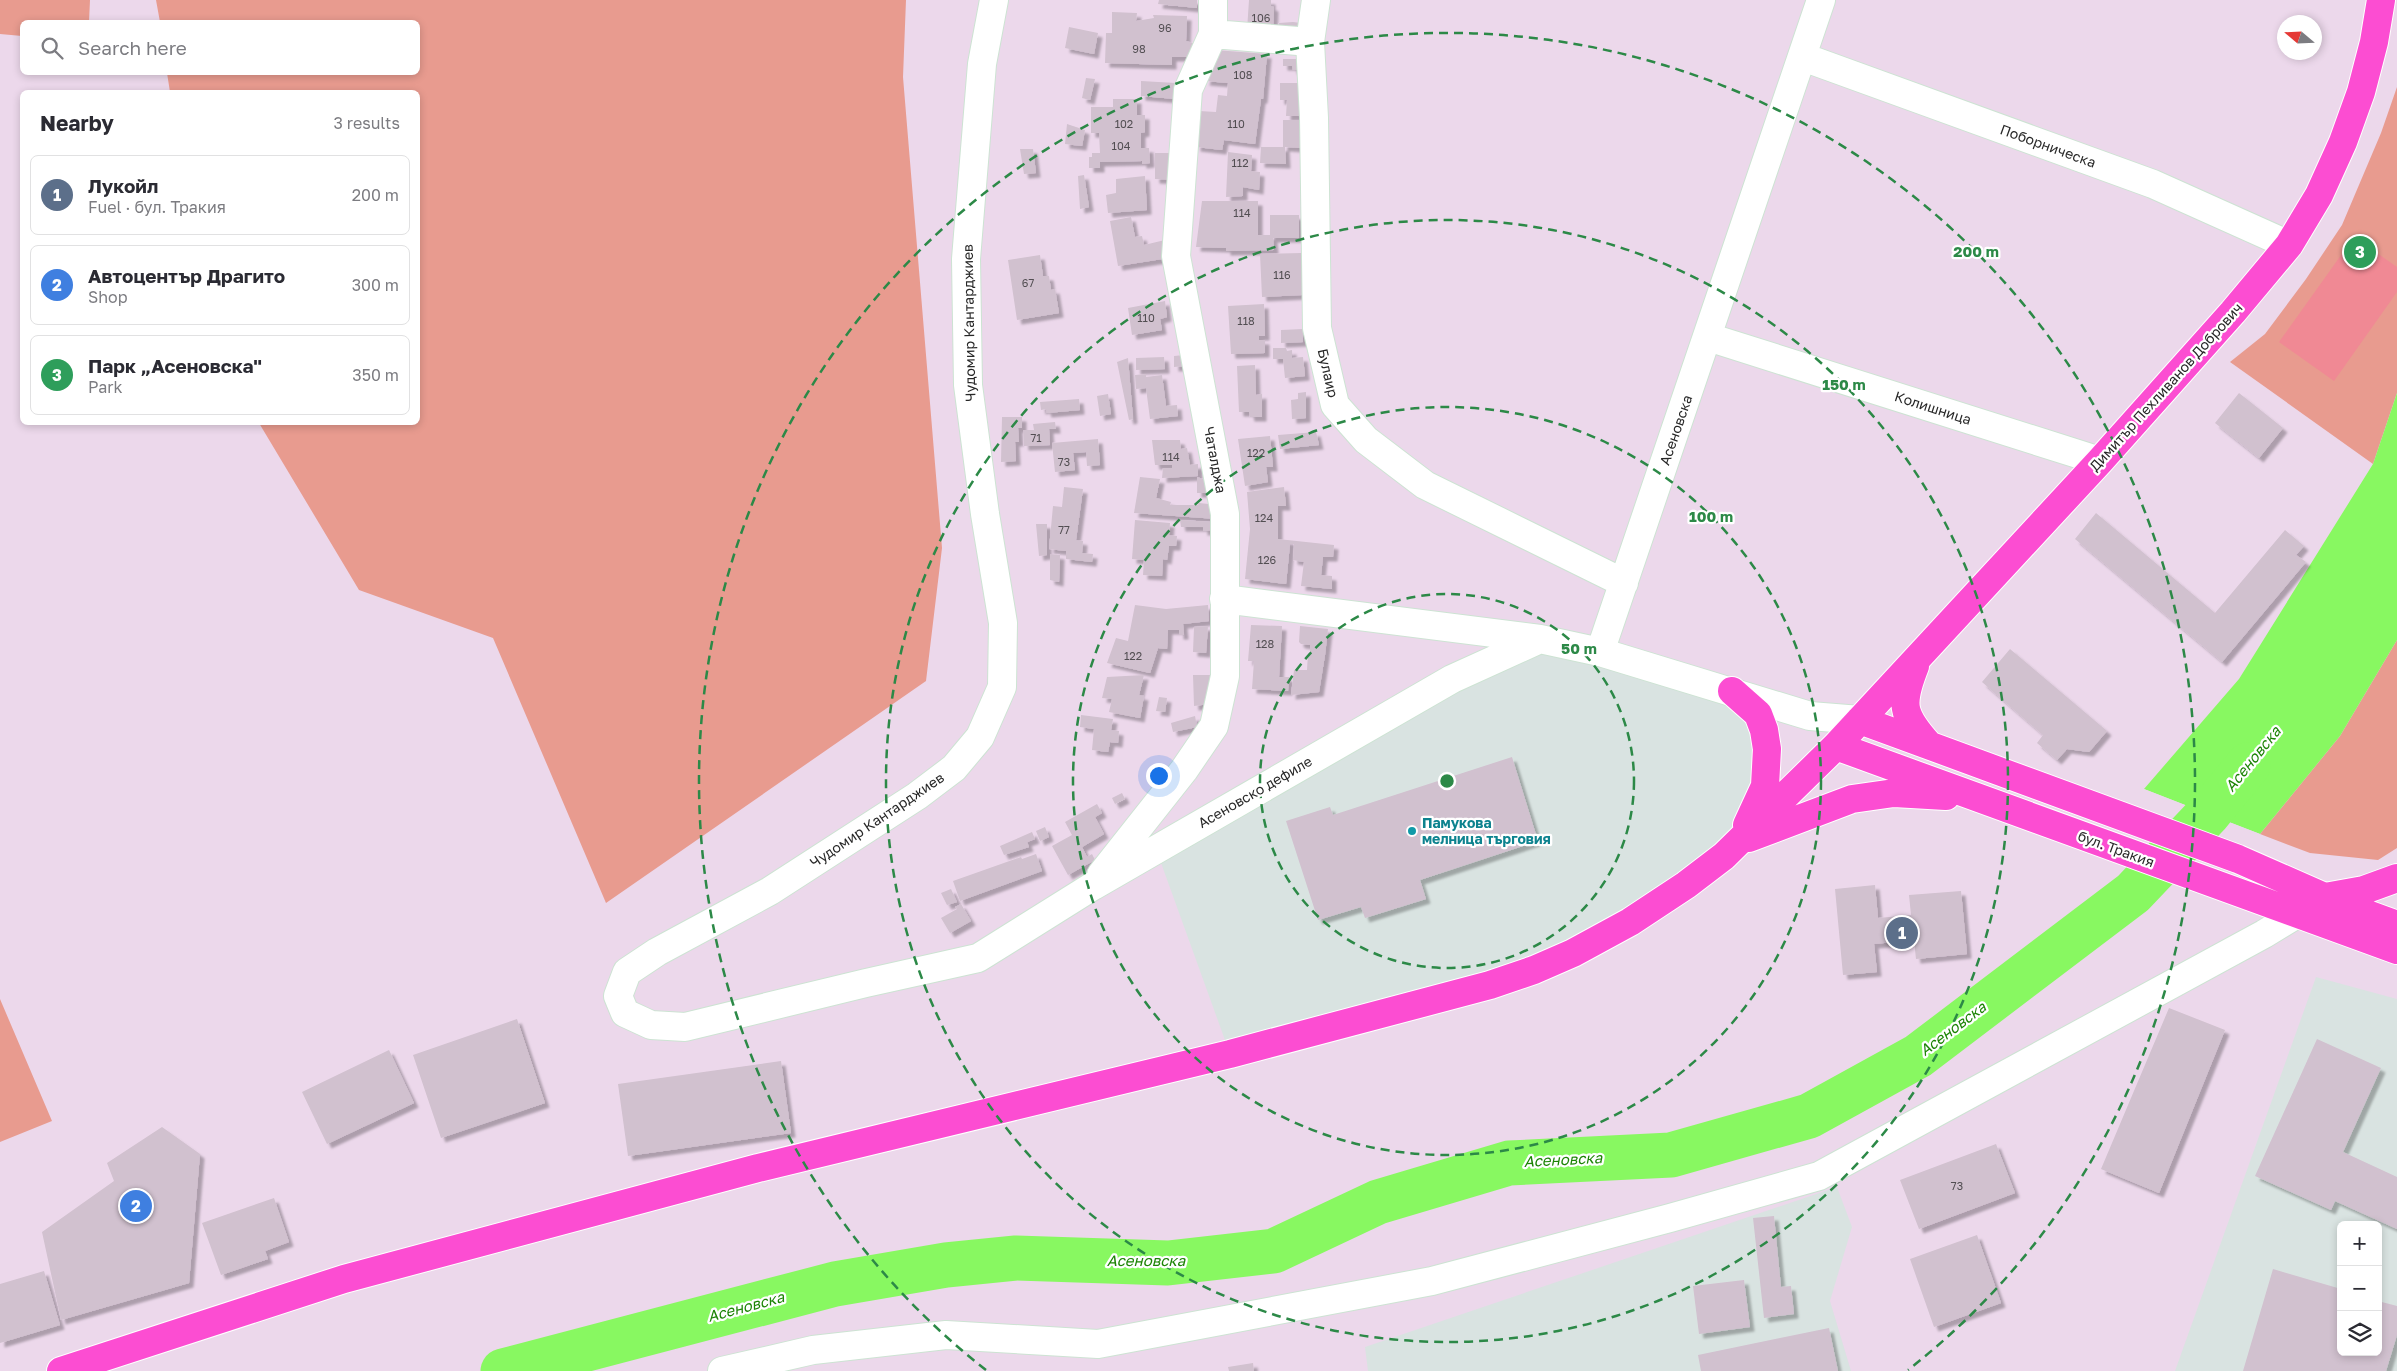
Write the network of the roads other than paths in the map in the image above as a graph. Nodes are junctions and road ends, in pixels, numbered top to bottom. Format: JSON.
{"nodes":[{"id":1,"x":994,"y":0,"type":"edge"},
{"id":2,"x":1213,"y":0,"type":"edge"},
{"id":3,"x":1316,"y":0,"type":"edge"},
{"id":4,"x":1821,"y":0,"type":"edge"},
{"id":5,"x":2381,"y":0,"type":"edge"},
{"id":6,"x":1213,"y":34,"type":"junction"},
{"id":7,"x":1310,"y":42,"type":"junction"},
{"id":8,"x":1803,"y":56,"type":"junction"},
{"id":9,"x":2290,"y":245,"type":"junction"},
{"id":10,"x":1708,"y":337,"type":"junction"},
{"id":11,"x":2100,"y":462,"type":"junction"},
{"id":12,"x":1624,"y":583,"type":"junction"},
{"id":13,"x":1224,"y":599,"type":"junction"},
{"id":14,"x":1540,"y":639,"type":"junction"},
{"id":15,"x":1600,"y":652,"type":"junction"},
{"id":16,"x":1918,"y":657,"type":"junction"},
{"id":17,"x":1732,"y":691,"type":"junction"},
{"id":18,"x":1810,"y":716,"type":"junction"},
{"id":19,"x":1860,"y":720,"type":"junction"},
{"id":20,"x":1836,"y":746,"type":"junction"},
{"id":21,"x":1929,"y":746,"type":"junction"},
{"id":22,"x":1987,"y":801,"type":"junction"},
{"id":23,"x":1732,"y":848,"type":"junction"},
{"id":24,"x":2397,"y":878,"type":"edge"},
{"id":25,"x":1093,"y":886,"type":"junction"},
{"id":26,"x":2325,"y":897,"type":"junction"},
{"id":27,"x":2297,"y":914,"type":"junction"},
{"id":28,"x":2397,"y":925,"type":"edge"},
{"id":29,"x":2397,"y":950,"type":"edge"},
{"id":30,"x":978,"y":958,"type":"joint"},
{"id":31,"x":61,"y":1371,"type":"edge"},
{"id":32,"x":722,"y":1371,"type":"edge"}],
"edges":[{"from":1,"to":30,"type":"street","name":"Чудомир Кантарджиев"},
{"from":2,"to":6,"type":"street","name":"Чаталджа"},
{"from":3,"to":7,"type":"street","name":"Булаир"},
{"from":4,"to":8,"type":"street","name":"Асеновска"},
{"from":5,"to":9,"type":"main road","name":"Димитър Пехливанов Добрович"},
{"from":6,"to":7,"type":"street"},
{"from":6,"to":13,"type":"street","name":"Чаталджа"},
{"from":7,"to":12,"type":"street","name":"Булаир"},
{"from":8,"to":9,"type":"street","name":"Поборническа"},
{"from":8,"to":10,"type":"street","name":"Асеновска"},
{"from":9,"to":11,"type":"main road","name":"Димитър Пехливанов Добрович"},
{"from":10,"to":11,"type":"street","name":"Колишница"},
{"from":10,"to":12,"type":"street","name":"Асеновска"},
{"from":11,"to":16,"type":"main road","name":"Димитър Пехливанов Добрович"},
{"from":12,"to":15,"type":"street","name":"Асеновска"},
{"from":13,"to":14,"type":"street"},
{"from":13,"to":25,"type":"street","name":"Чаталджа"},
{"from":14,"to":15,"type":"street"},
{"from":14,"to":25,"type":"street","name":"Асеновско дефиле"},
{"from":15,"to":17,"type":"street"},
{"from":16,"to":19,"type":"main road","name":"Димитър Пехливанов Добрович"},
{"from":16,"to":21,"type":"main road"},
{"from":17,"to":18,"type":"street"},
{"from":17,"to":23,"type":"main road"},
{"from":18,"to":19,"type":"street"},
{"from":18,"to":20,"type":"street"},
{"from":19,"to":20,"type":"main road","name":"Димитър Пехливанов Добрович"},
{"from":19,"to":21,"type":"main road"},
{"from":20,"to":22,"type":"main road","name":"бул. Тракия"},
{"from":20,"to":23,"type":"main road","name":"Димитър Пехливанов Добрович"},
{"from":21,"to":26,"type":"main road"},
{"from":22,"to":23,"type":"main road"},
{"from":22,"to":27,"type":"main road","name":"бул. Тракия"},
{"from":23,"to":31,"type":"main road"},
{"from":24,"to":26,"type":"main road"},
{"from":25,"to":30,"type":"street","name":"Асеновско дефиле"},
{"from":26,"to":27,"type":"street"},
{"from":26,"to":28,"type":"main road"},
{"from":27,"to":29,"type":"main road","name":"бул. Тракия"},
{"from":27,"to":32,"type":"street"}]}
